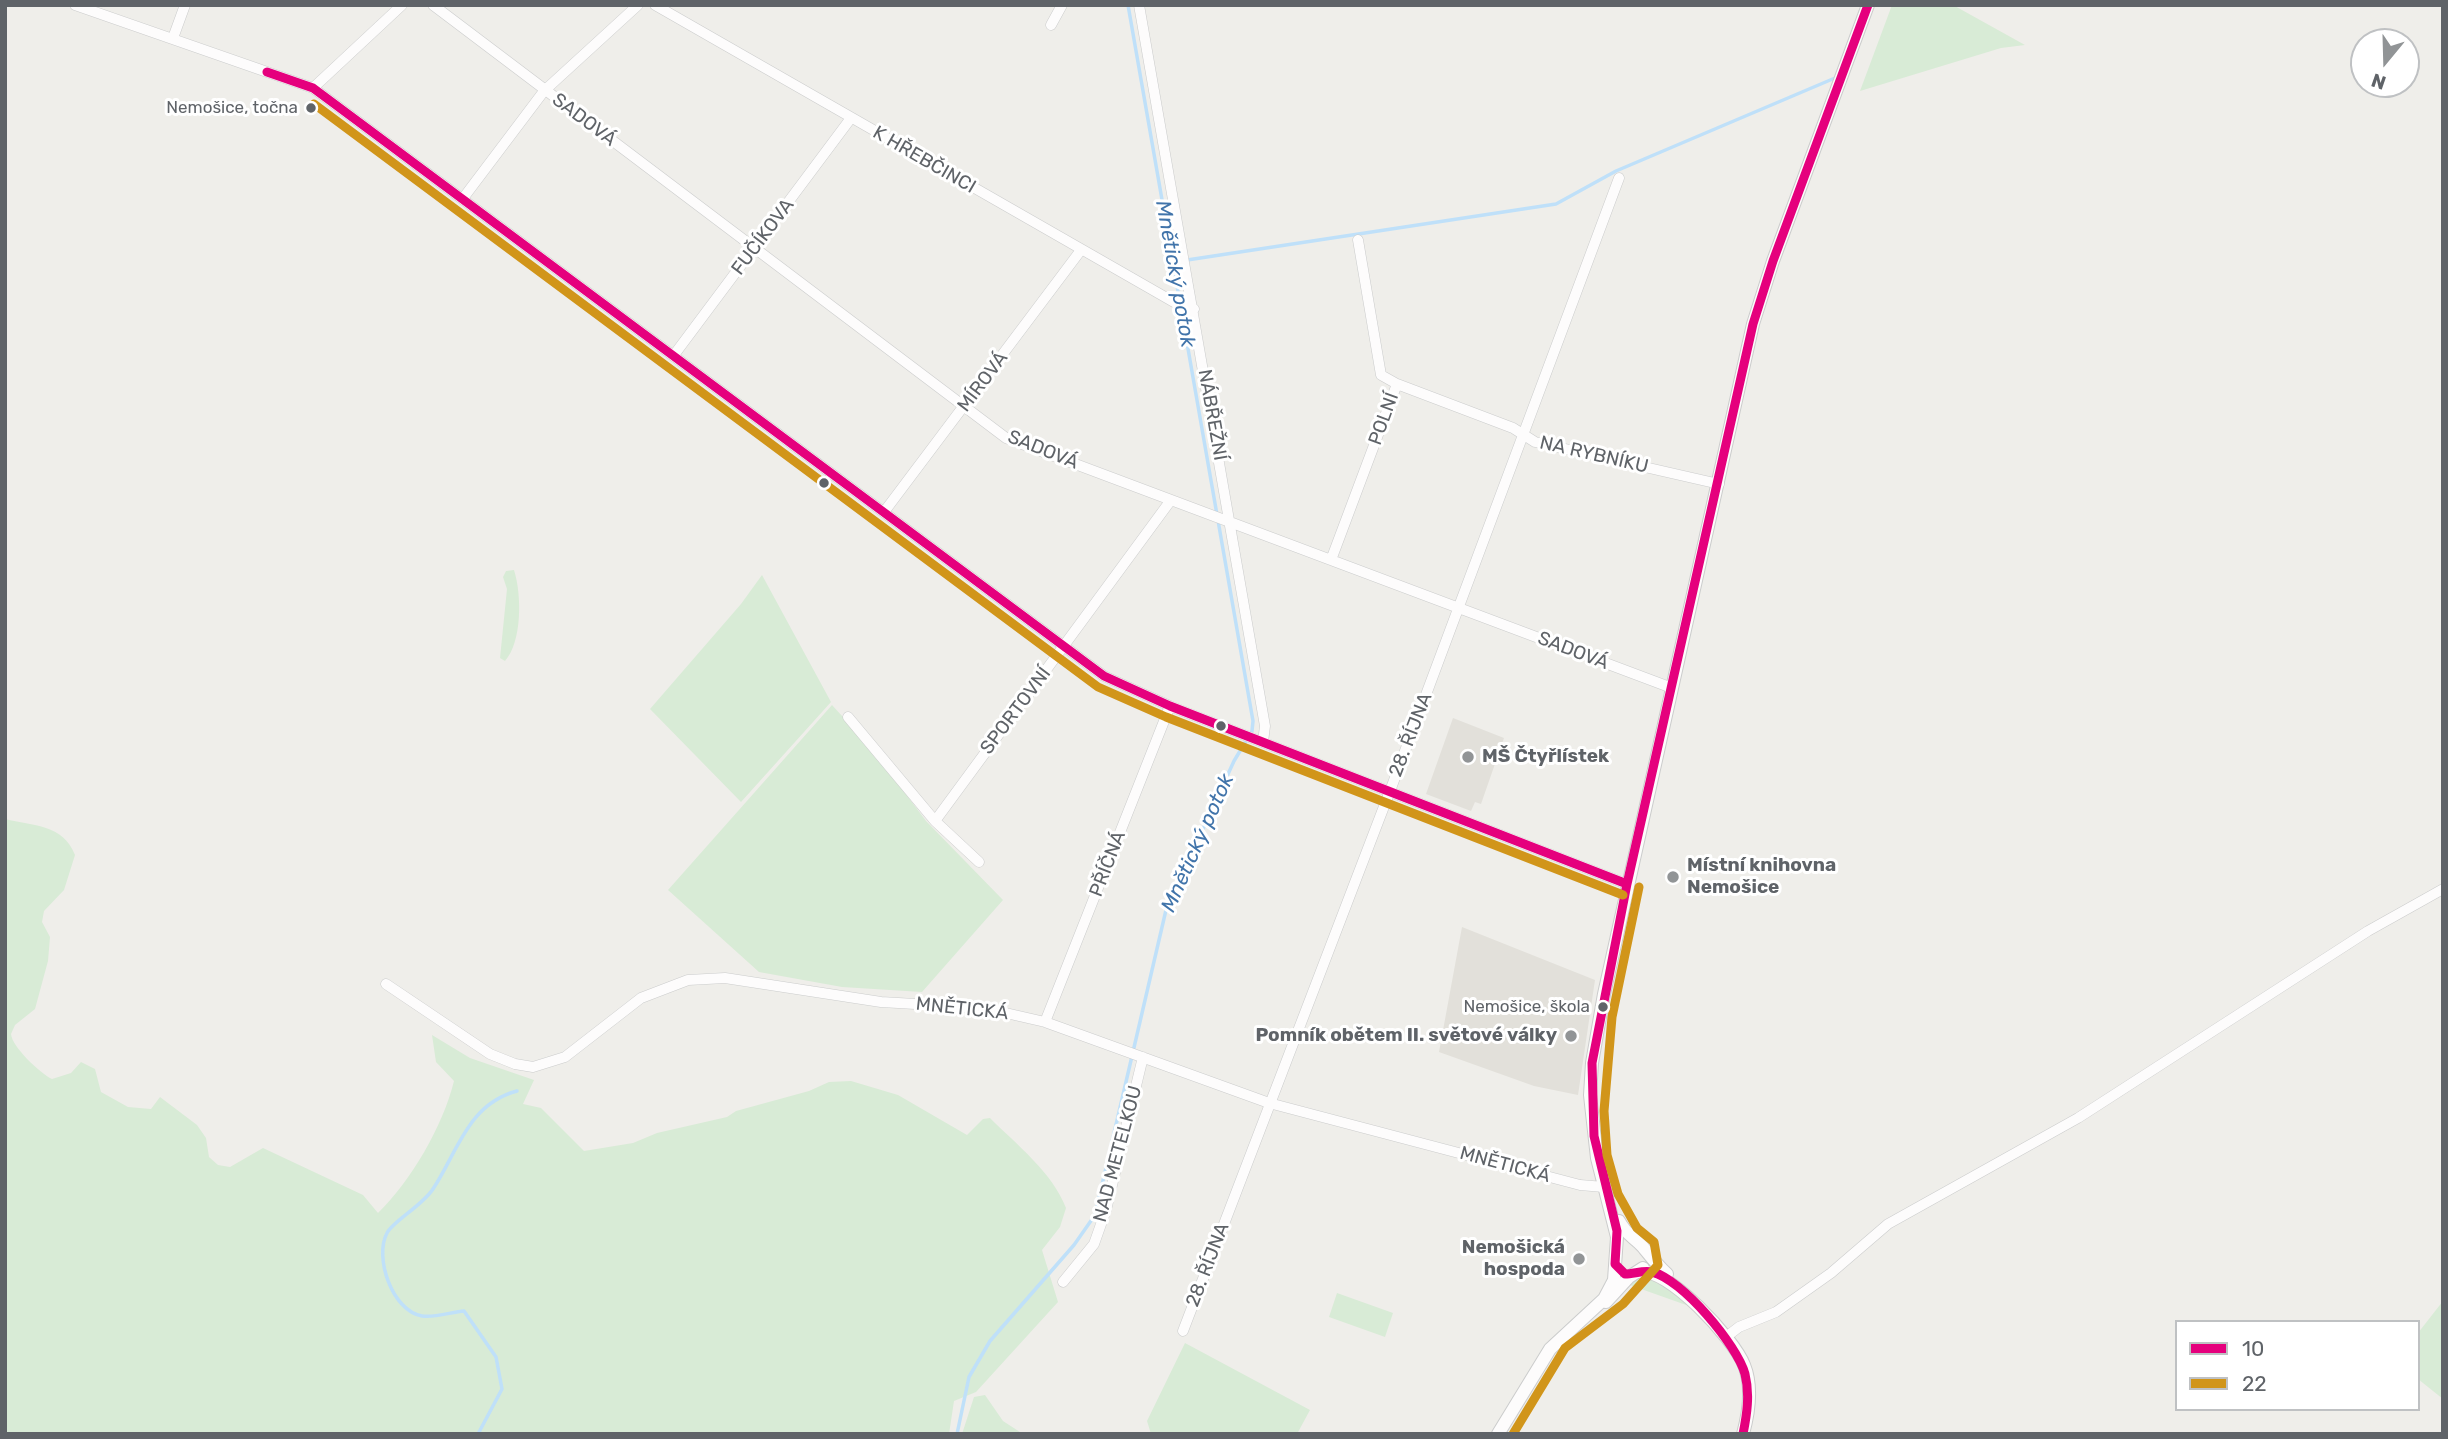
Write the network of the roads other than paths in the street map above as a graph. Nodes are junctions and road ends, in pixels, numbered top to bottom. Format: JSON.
{"nodes":[{"id":1,"x":75,"y":5,"type":"edge"},
{"id":2,"x":185,"y":5,"type":"edge"},
{"id":3,"x":402,"y":5,"type":"edge"},
{"id":4,"x":433,"y":5,"type":"edge"},
{"id":5,"x":638,"y":5,"type":"edge"},
{"id":6,"x":655,"y":5,"type":"edge"},
{"id":7,"x":1062,"y":5,"type":"edge"},
{"id":8,"x":1139,"y":5,"type":"edge"},
{"id":9,"x":1868,"y":5,"type":"edge"},
{"id":10,"x":1051,"y":24,"type":"dead end"},
{"id":11,"x":173,"y":38,"type":"junction"},
{"id":12,"x":313,"y":88,"type":"junction"},
{"id":13,"x":544,"y":91,"type":"junction"},
{"id":14,"x":851,"y":118,"type":"junction"},
{"id":15,"x":1619,"y":178,"type":"dead end"},
{"id":16,"x":464,"y":197,"type":"junction"},
{"id":17,"x":1358,"y":240,"type":"dead end"},
{"id":18,"x":754,"y":248,"type":"junction"},
{"id":19,"x":1082,"y":250,"type":"junction"},
{"id":20,"x":1187,"y":308,"type":"junction"},
{"id":21,"x":674,"y":355,"type":"junction"},
{"id":22,"x":1396,"y":384,"type":"junction"},
{"id":23,"x":964,"y":407,"type":"junction"},
{"id":24,"x":1523,"y":436,"type":"junction"},
{"id":25,"x":1718,"y":484,"type":"junction"},
{"id":26,"x":1171,"y":500,"type":"junction"},
{"id":27,"x":884,"y":512,"type":"junction"},
{"id":28,"x":1227,"y":521,"type":"junction"},
{"id":29,"x":1331,"y":560,"type":"junction"},
{"id":30,"x":1459,"y":608,"type":"junction"},
{"id":31,"x":1064,"y":647,"type":"junction"},
{"id":32,"x":1672,"y":688,"type":"junction"},
{"id":33,"x":1170,"y":706,"type":"junction"},
{"id":34,"x":848,"y":717,"type":"dead end"},
{"id":35,"x":1261,"y":742,"type":"junction"},
{"id":36,"x":1388,"y":792,"type":"junction"},
{"id":37,"x":935,"y":821,"type":"junction"},
{"id":38,"x":979,"y":862,"type":"dead end"},
{"id":39,"x":1627,"y":884,"type":"junction"},
{"id":40,"x":2443,"y":889,"type":"edge"},
{"id":41,"x":386,"y":984,"type":"dead end"},
{"id":42,"x":1045,"y":1022,"type":"junction"},
{"id":43,"x":1143,"y":1057,"type":"junction"},
{"id":44,"x":1269,"y":1103,"type":"junction"},
{"id":45,"x":1606,"y":1193,"type":"junction"},
{"id":46,"x":1641,"y":1247,"type":"junction"},
{"id":47,"x":1615,"y":1258,"type":"junction"},
{"id":48,"x":1638,"y":1272,"type":"junction"},
{"id":49,"x":1063,"y":1282,"type":"dead end"},
{"id":50,"x":1680,"y":1290,"type":"junction"},
{"id":51,"x":1590,"y":1312,"type":"junction"},
{"id":52,"x":1183,"y":1331,"type":"dead end"},
{"id":53,"x":1726,"y":1337,"type":"junction"},
{"id":54,"x":1498,"y":1434,"type":"edge"},
{"id":55,"x":1744,"y":1434,"type":"edge"}],
"edges":[{"from":1,"to":11,"type":"street"},
{"from":2,"to":11,"type":"street"},
{"from":3,"to":12,"type":"street"},
{"from":4,"to":13,"type":"street","name":"SADOVÁ"},
{"from":5,"to":13,"type":"street"},
{"from":6,"to":14,"type":"street","name":"K HŘEBČINCI"},
{"from":7,"to":10,"type":"street"},
{"from":8,"to":20,"type":"street","name":"NÁBŘEŽNÍ"},
{"from":9,"to":25,"type":"street"},
{"from":11,"to":12,"type":"street"},
{"from":12,"to":16,"type":"street"},
{"from":13,"to":16,"type":"street"},
{"from":13,"to":18,"type":"street","name":"SADOVÁ"},
{"from":14,"to":18,"type":"street","name":"FUČÍKOVA"},
{"from":14,"to":19,"type":"street","name":"K HŘEBČINCI"},
{"from":15,"to":24,"type":"street","name":"28. ŘÍJNA"},
{"from":16,"to":21,"type":"street"},
{"from":17,"to":22,"type":"street","name":"POLNÍ"},
{"from":18,"to":21,"type":"street","name":"FUČÍKOVA"},
{"from":18,"to":23,"type":"street","name":"SADOVÁ"},
{"from":19,"to":20,"type":"street","name":"K HŘEBČINCI"},
{"from":19,"to":23,"type":"street","name":"MÍROVÁ"},
{"from":20,"to":28,"type":"street","name":"NÁBŘEŽNÍ"},
{"from":21,"to":27,"type":"street"},
{"from":22,"to":24,"type":"street","name":"NA RYBNÍKU"},
{"from":22,"to":29,"type":"street","name":"POLNÍ"},
{"from":23,"to":26,"type":"street","name":"SADOVÁ"},
{"from":23,"to":27,"type":"street","name":"MÍROVÁ"},
{"from":24,"to":25,"type":"street","name":"NA RYBNÍKU"},
{"from":24,"to":30,"type":"street","name":"28. ŘÍJNA"},
{"from":25,"to":32,"type":"street"},
{"from":26,"to":28,"type":"street","name":"SADOVÁ"},
{"from":26,"to":31,"type":"street","name":"SPORTOVNÍ"},
{"from":27,"to":31,"type":"street"},
{"from":28,"to":29,"type":"street","name":"SADOVÁ"},
{"from":28,"to":35,"type":"street","name":"NÁBŘEŽNÍ"},
{"from":29,"to":30,"type":"street","name":"SADOVÁ"},
{"from":30,"to":32,"type":"street","name":"SADOVÁ"},
{"from":30,"to":36,"type":"street","name":"28. ŘÍJNA"},
{"from":31,"to":33,"type":"street"},
{"from":31,"to":37,"type":"street","name":"SPORTOVNÍ"},
{"from":32,"to":39,"type":"street"},
{"from":33,"to":35,"type":"street"},
{"from":33,"to":42,"type":"street","name":"PŘÍČNÁ"},
{"from":34,"to":37,"type":"street"},
{"from":35,"to":36,"type":"street"},
{"from":36,"to":39,"type":"street"},
{"from":36,"to":44,"type":"street","name":"28. ŘÍJNA"},
{"from":37,"to":38,"type":"street"},
{"from":39,"to":45,"type":"street"},
{"from":40,"to":53,"type":"street"},
{"from":41,"to":42,"type":"street","name":"MNĚTICKÁ"},
{"from":42,"to":43,"type":"street","name":"MNĚTICKÁ"},
{"from":43,"to":44,"type":"street","name":"MNĚTICKÁ"},
{"from":43,"to":49,"type":"street","name":"NAD METELKOU"},
{"from":44,"to":45,"type":"street","name":"MNĚTICKÁ"},
{"from":44,"to":52,"type":"street","name":"28. ŘÍJNA"},
{"from":45,"to":46,"type":"street"},
{"from":45,"to":47,"type":"street"},
{"from":46,"to":47,"type":"street"},
{"from":46,"to":48,"type":"street"},
{"from":46,"to":50,"type":"street"},
{"from":47,"to":48,"type":"street"},
{"from":47,"to":51,"type":"street"},
{"from":48,"to":50,"type":"street"},
{"from":48,"to":51,"type":"street"},
{"from":50,"to":53,"type":"street"},
{"from":51,"to":54,"type":"street"},
{"from":53,"to":55,"type":"street"}]}
